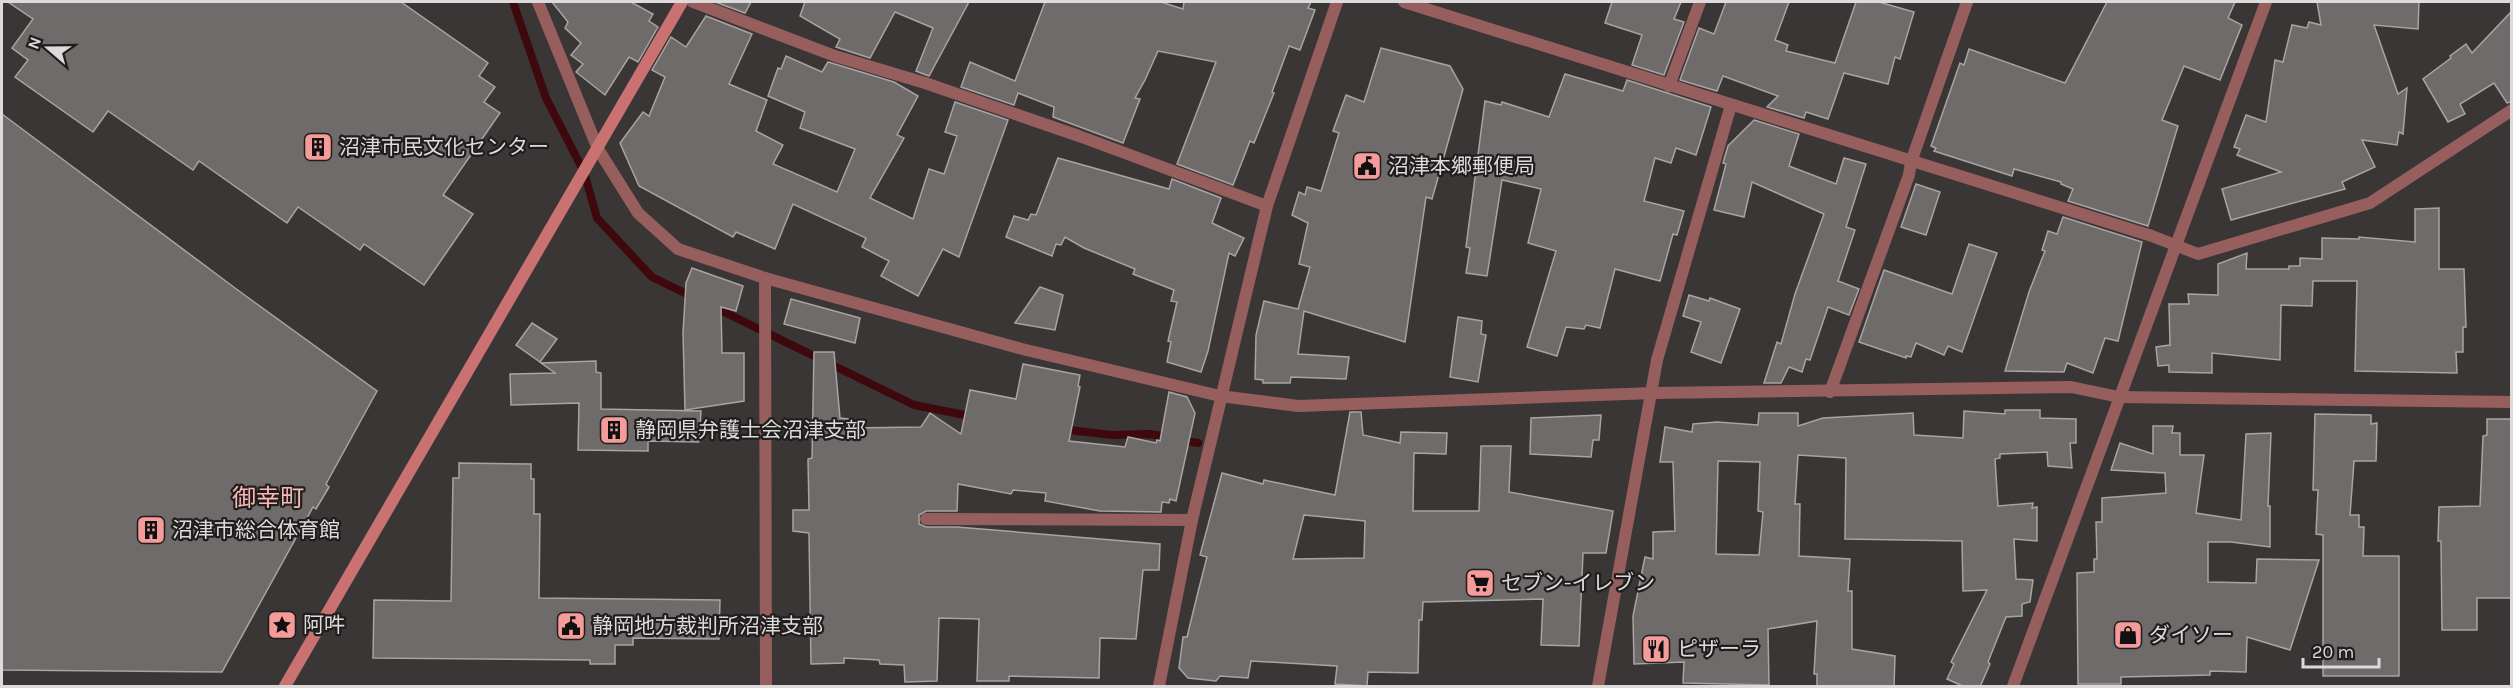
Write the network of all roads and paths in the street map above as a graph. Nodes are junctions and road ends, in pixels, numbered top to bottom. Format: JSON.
{"nodes":[{"id":1,"x":538,"y":2,"type":"edge"},
{"id":2,"x":682,"y":2,"type":"edge"},
{"id":3,"x":693,"y":2,"type":"edge"},
{"id":4,"x":1337,"y":2,"type":"edge"},
{"id":5,"x":1404,"y":2,"type":"edge"},
{"id":6,"x":1700,"y":2,"type":"edge"},
{"id":7,"x":1967,"y":2,"type":"edge"},
{"id":8,"x":2266,"y":2,"type":"edge"},
{"id":9,"x":1669,"y":86,"type":"junction"},
{"id":10,"x":1731,"y":105,"type":"junction"},
{"id":11,"x":2511,"y":110,"type":"edge"},
{"id":12,"x":598,"y":149,"type":"junction"},
{"id":13,"x":1911,"y":162,"type":"junction"},
{"id":14,"x":1267,"y":206,"type":"junction"},
{"id":15,"x":2177,"y":247,"type":"junction"},
{"id":16,"x":765,"y":278,"type":"junction"},
{"id":17,"x":1830,"y":392,"type":"junction"},
{"id":18,"x":1653,"y":393,"type":"junction"},
{"id":19,"x":1220,"y":396,"type":"junction"},
{"id":20,"x":2119,"y":396,"type":"junction"},
{"id":21,"x":2511,"y":402,"type":"edge"},
{"id":22,"x":926,"y":519,"type":"dead end"},
{"id":23,"x":1192,"y":520,"type":"junction"},
{"id":24,"x":285,"y":687,"type":"edge"},
{"id":25,"x":766,"y":687,"type":"edge"},
{"id":26,"x":1159,"y":687,"type":"edge"},
{"id":27,"x":1598,"y":687,"type":"edge"},
{"id":28,"x":2013,"y":687,"type":"edge"}],
"edges":[{"from":1,"to":12,"type":"street"},
{"from":2,"to":12,"type":"street"},
{"from":3,"to":14,"type":"street"},
{"from":4,"to":14,"type":"street"},
{"from":5,"to":9,"type":"street"},
{"from":6,"to":9,"type":"street"},
{"from":7,"to":13,"type":"street"},
{"from":8,"to":15,"type":"street"},
{"from":9,"to":10,"type":"street"},
{"from":10,"to":13,"type":"street"},
{"from":10,"to":18,"type":"street"},
{"from":11,"to":15,"type":"street"},
{"from":12,"to":16,"type":"street"},
{"from":12,"to":24,"type":"street"},
{"from":13,"to":15,"type":"street"},
{"from":13,"to":17,"type":"street"},
{"from":14,"to":19,"type":"street"},
{"from":15,"to":20,"type":"street"},
{"from":16,"to":19,"type":"street"},
{"from":16,"to":25,"type":"street"},
{"from":17,"to":18,"type":"street"},
{"from":17,"to":20,"type":"street"},
{"from":18,"to":19,"type":"street"},
{"from":18,"to":27,"type":"street"},
{"from":19,"to":23,"type":"street"},
{"from":20,"to":21,"type":"street"},
{"from":20,"to":28,"type":"street"},
{"from":22,"to":23,"type":"street"},
{"from":23,"to":26,"type":"street"}]}
